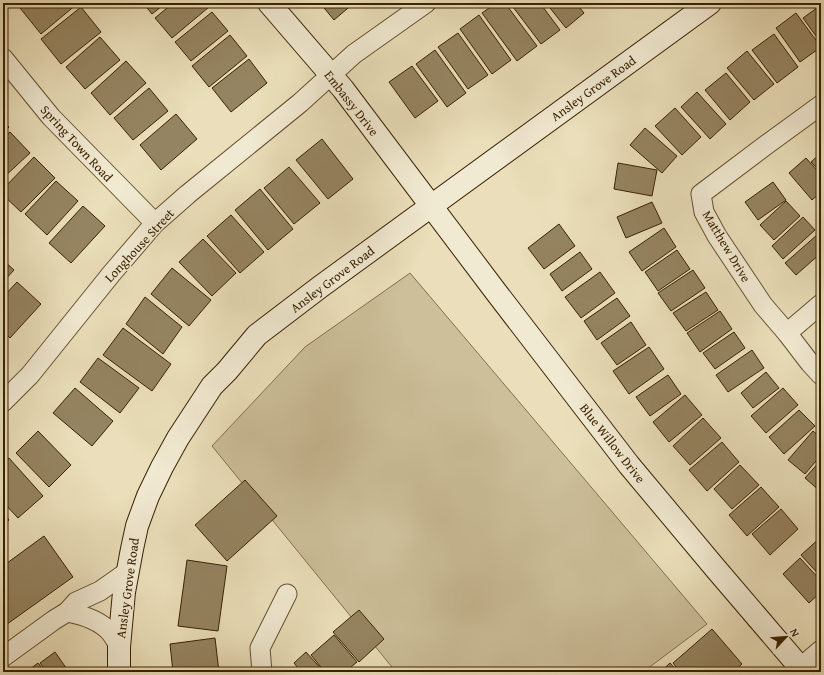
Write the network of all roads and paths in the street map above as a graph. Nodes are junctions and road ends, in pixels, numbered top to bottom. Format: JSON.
{"nodes":[{"id":1,"x":269,"y":3,"type":"edge"},
{"id":2,"x":426,"y":3,"type":"edge"},
{"id":3,"x":710,"y":3,"type":"edge"},
{"id":4,"x":3,"y":58,"type":"edge"},
{"id":5,"x":330,"y":75,"type":"junction"},
{"id":6,"x":821,"y":105,"type":"edge"},
{"id":7,"x":431,"y":206,"type":"junction"},
{"id":8,"x":155,"y":223,"type":"junction"},
{"id":9,"x":821,"y":304,"type":"edge"},
{"id":10,"x":787,"y":333,"type":"junction"},
{"id":11,"x":821,"y":375,"type":"edge"},
{"id":12,"x":4,"y":398,"type":"edge"},
{"id":13,"x":127,"y":572,"type":"junction"},
{"id":14,"x":287,"y":594,"type":"dead end"},
{"id":15,"x":68,"y":612,"type":"junction"},
{"id":16,"x":119,"y":647,"type":"junction"},
{"id":17,"x":821,"y":650,"type":"edge"},
{"id":18,"x":3,"y":657,"type":"edge"},
{"id":19,"x":802,"y":670,"type":"edge"},
{"id":20,"x":119,"y":672,"type":"edge"},
{"id":21,"x":262,"y":672,"type":"edge"}],
"edges":[{"from":1,"to":5,"type":"street","name":"Embassy Drive"},
{"from":2,"to":5,"type":"street","name":"Longhouse Street"},
{"from":3,"to":7,"type":"street","name":"Ansley Grove Road"},
{"from":4,"to":8,"type":"street","name":"Spring Town Road"},
{"from":5,"to":7,"type":"street","name":"Embassy Drive"},
{"from":5,"to":8,"type":"street","name":"Longhouse Street"},
{"from":6,"to":10,"type":"street","name":"Matthew Drive"},
{"from":7,"to":13,"type":"street","name":"Ansley Grove Road"},
{"from":7,"to":19,"type":"street","name":"Blue Willow Drive"},
{"from":8,"to":12,"type":"street","name":"Longhouse Street"},
{"from":9,"to":10,"type":"street"},
{"from":10,"to":11,"type":"street","name":"Matthew Drive"},
{"from":13,"to":15,"type":"street"},
{"from":13,"to":16,"type":"street","name":"Ansley Grove Road"},
{"from":14,"to":21,"type":"street"},
{"from":15,"to":16,"type":"street"},
{"from":15,"to":18,"type":"street"},
{"from":16,"to":20,"type":"street","name":"Ansley Grove Road"},
{"from":17,"to":19,"type":"street"}]}
